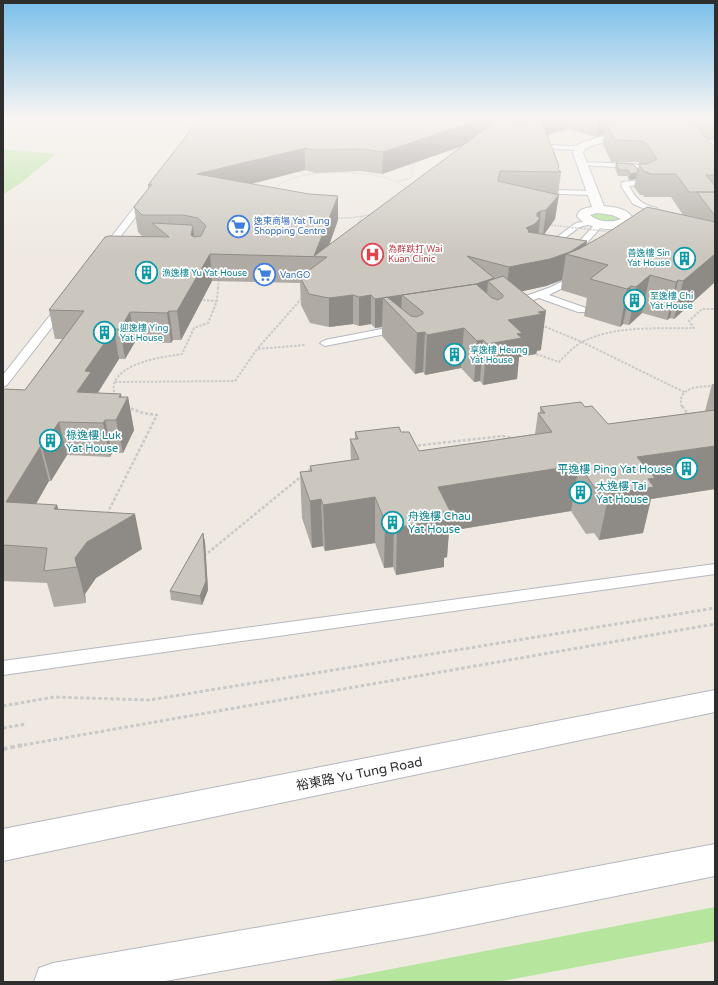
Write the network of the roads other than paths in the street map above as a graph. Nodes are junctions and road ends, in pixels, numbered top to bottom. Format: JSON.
{"nodes":[{"id":1,"x":582,"y":164,"type":"joint"},
{"id":2,"x":153,"y":189,"type":"edge"},
{"id":3,"x":560,"y":192,"type":"edge"},
{"id":4,"x":592,"y":193,"type":"junction"},
{"id":5,"x":599,"y":209,"type":"junction"},
{"id":6,"x":636,"y":218,"type":"junction"},
{"id":7,"x":599,"y":230,"type":"junction"},
{"id":8,"x":539,"y":240,"type":"edge"},
{"id":9,"x":112,"y":243,"type":"junction"},
{"id":10,"x":127,"y":243,"type":"edge"},
{"id":11,"x":561,"y":256,"type":"edge"},
{"id":12,"x":98,"y":261,"type":"edge"},
{"id":13,"x":588,"y":270,"type":"edge"},
{"id":14,"x":540,"y":295,"type":"junction"},
{"id":15,"x":70,"y":297,"type":"edge"},
{"id":16,"x":502,"y":308,"type":"edge"},
{"id":17,"x":582,"y":310,"type":"dead end"},
{"id":18,"x":412,"y":326,"type":"edge"},
{"id":19,"x":389,"y":330,"type":"junction"},
{"id":20,"x":399,"y":338,"type":"dead end"},
{"id":21,"x":326,"y":343,"type":"road end"},
{"id":22,"x":3,"y":383,"type":"edge"},
{"id":23,"x":715,"y":569,"type":"edge"},
{"id":24,"x":3,"y":668,"type":"edge"},
{"id":25,"x":715,"y":701,"type":"edge"},
{"id":26,"x":3,"y":845,"type":"edge"},
{"id":27,"x":715,"y":860,"type":"edge"},
{"id":28,"x":53,"y":982,"type":"edge"}],
"edges":[{"from":1,"to":4,"type":"street"},
{"from":1,"to":6,"type":"lane"},
{"from":2,"to":9,"type":"lane"},
{"from":3,"to":4,"type":"lane"},
{"from":4,"to":5,"type":"street"},
{"from":5,"to":6,"type":"street"},
{"from":5,"to":7,"type":"street"},
{"from":6,"to":7,"type":"street"},
{"from":7,"to":8,"type":"lane"},
{"from":7,"to":11,"type":"lane"},
{"from":9,"to":10,"type":"lane"},
{"from":9,"to":12,"type":"lane"},
{"from":13,"to":14,"type":"lane"},
{"from":14,"to":16,"type":"lane"},
{"from":14,"to":17,"type":"lane"},
{"from":15,"to":22,"type":"lane"},
{"from":18,"to":19,"type":"lane"},
{"from":19,"to":20,"type":"lane"},
{"from":19,"to":21,"type":"lane"},
{"from":23,"to":24,"type":"lane"},
{"from":25,"to":26,"type":"street","name":"裕東路 Yu Tung Road"},
{"from":27,"to":28,"type":"street"}]}
